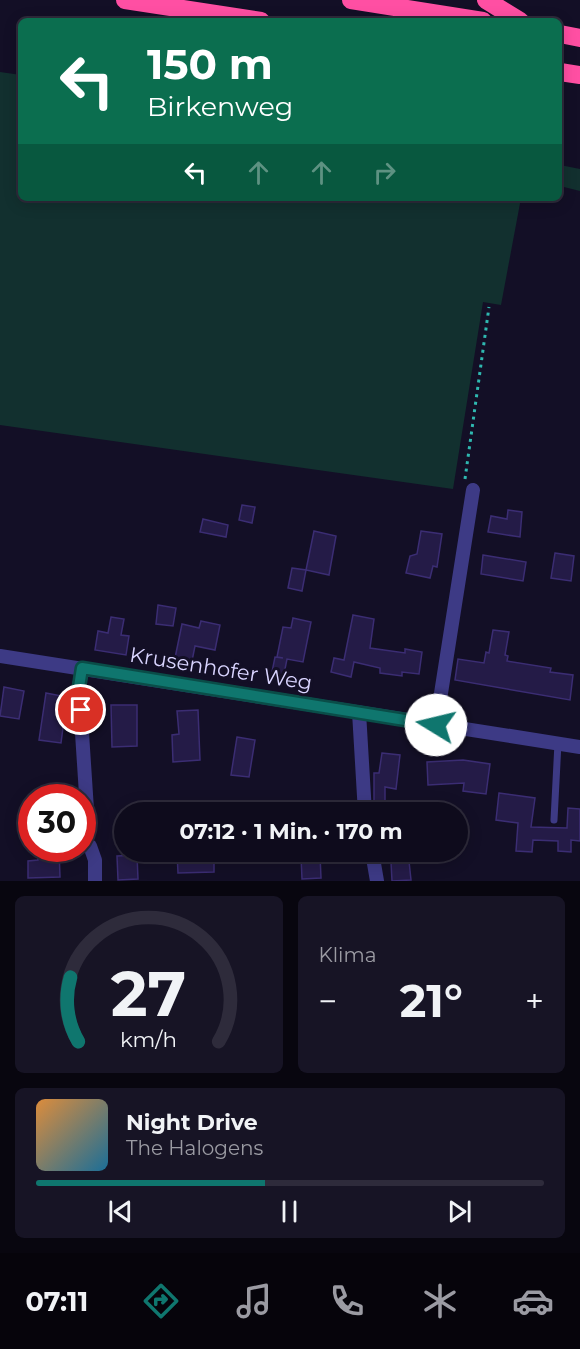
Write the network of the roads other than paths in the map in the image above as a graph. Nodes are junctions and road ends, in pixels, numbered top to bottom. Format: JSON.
{"nodes":[{"id":1,"x":125,"y":0,"type":"edge"},
{"id":2,"x":351,"y":0,"type":"edge"},
{"id":3,"x":486,"y":0,"type":"edge"},
{"id":4,"x":242,"y":18,"type":"edge"},
{"id":5,"x":464,"y":18,"type":"edge"},
{"id":6,"x":515,"y":18,"type":"edge"},
{"id":7,"x":562,"y":34,"type":"edge"},
{"id":8,"x":580,"y":38,"type":"edge"},
{"id":9,"x":562,"y":72,"type":"edge"},
{"id":10,"x":580,"y":75,"type":"edge"},
{"id":11,"x":473,"y":490,"type":"road end"},
{"id":12,"x":0,"y":656,"type":"edge"},
{"id":13,"x":82,"y":668,"type":"junction"},
{"id":14,"x":359,"y":712,"type":"junction"},
{"id":15,"x":436,"y":725,"type":"junction"},
{"id":16,"x":558,"y":743,"type":"junction"},
{"id":17,"x":580,"y":747,"type":"edge"},
{"id":18,"x":85,"y":784,"type":"edge"},
{"id":19,"x":364,"y":802,"type":"edge"},
{"id":20,"x":554,"y":820,"type":"dead end"},
{"id":21,"x":95,"y":862,"type":"edge"},
{"id":22,"x":374,"y":862,"type":"edge"},
{"id":23,"x":95,"y":881,"type":"edge"},
{"id":24,"x":377,"y":881,"type":"edge"}],
"edges":[{"from":1,"to":4,"type":"highway"},
{"from":2,"to":5,"type":"highway"},
{"from":3,"to":6,"type":"highway"},
{"from":7,"to":8,"type":"highway"},
{"from":9,"to":10,"type":"highway"},
{"from":11,"to":15,"type":"street"},
{"from":12,"to":13,"type":"street","name":"Krusenhofer Weg"},
{"from":13,"to":14,"type":"street","name":"Krusenhofer Weg"},
{"from":13,"to":18,"type":"street"},
{"from":14,"to":15,"type":"street","name":"Krusenhofer Weg"},
{"from":14,"to":19,"type":"street"},
{"from":15,"to":16,"type":"street","name":"Krusenhofer Weg"},
{"from":16,"to":17,"type":"street","name":"Krusenhofer Weg"},
{"from":16,"to":20,"type":"lane"},
{"from":21,"to":23,"type":"street"},
{"from":22,"to":24,"type":"street"}]}
